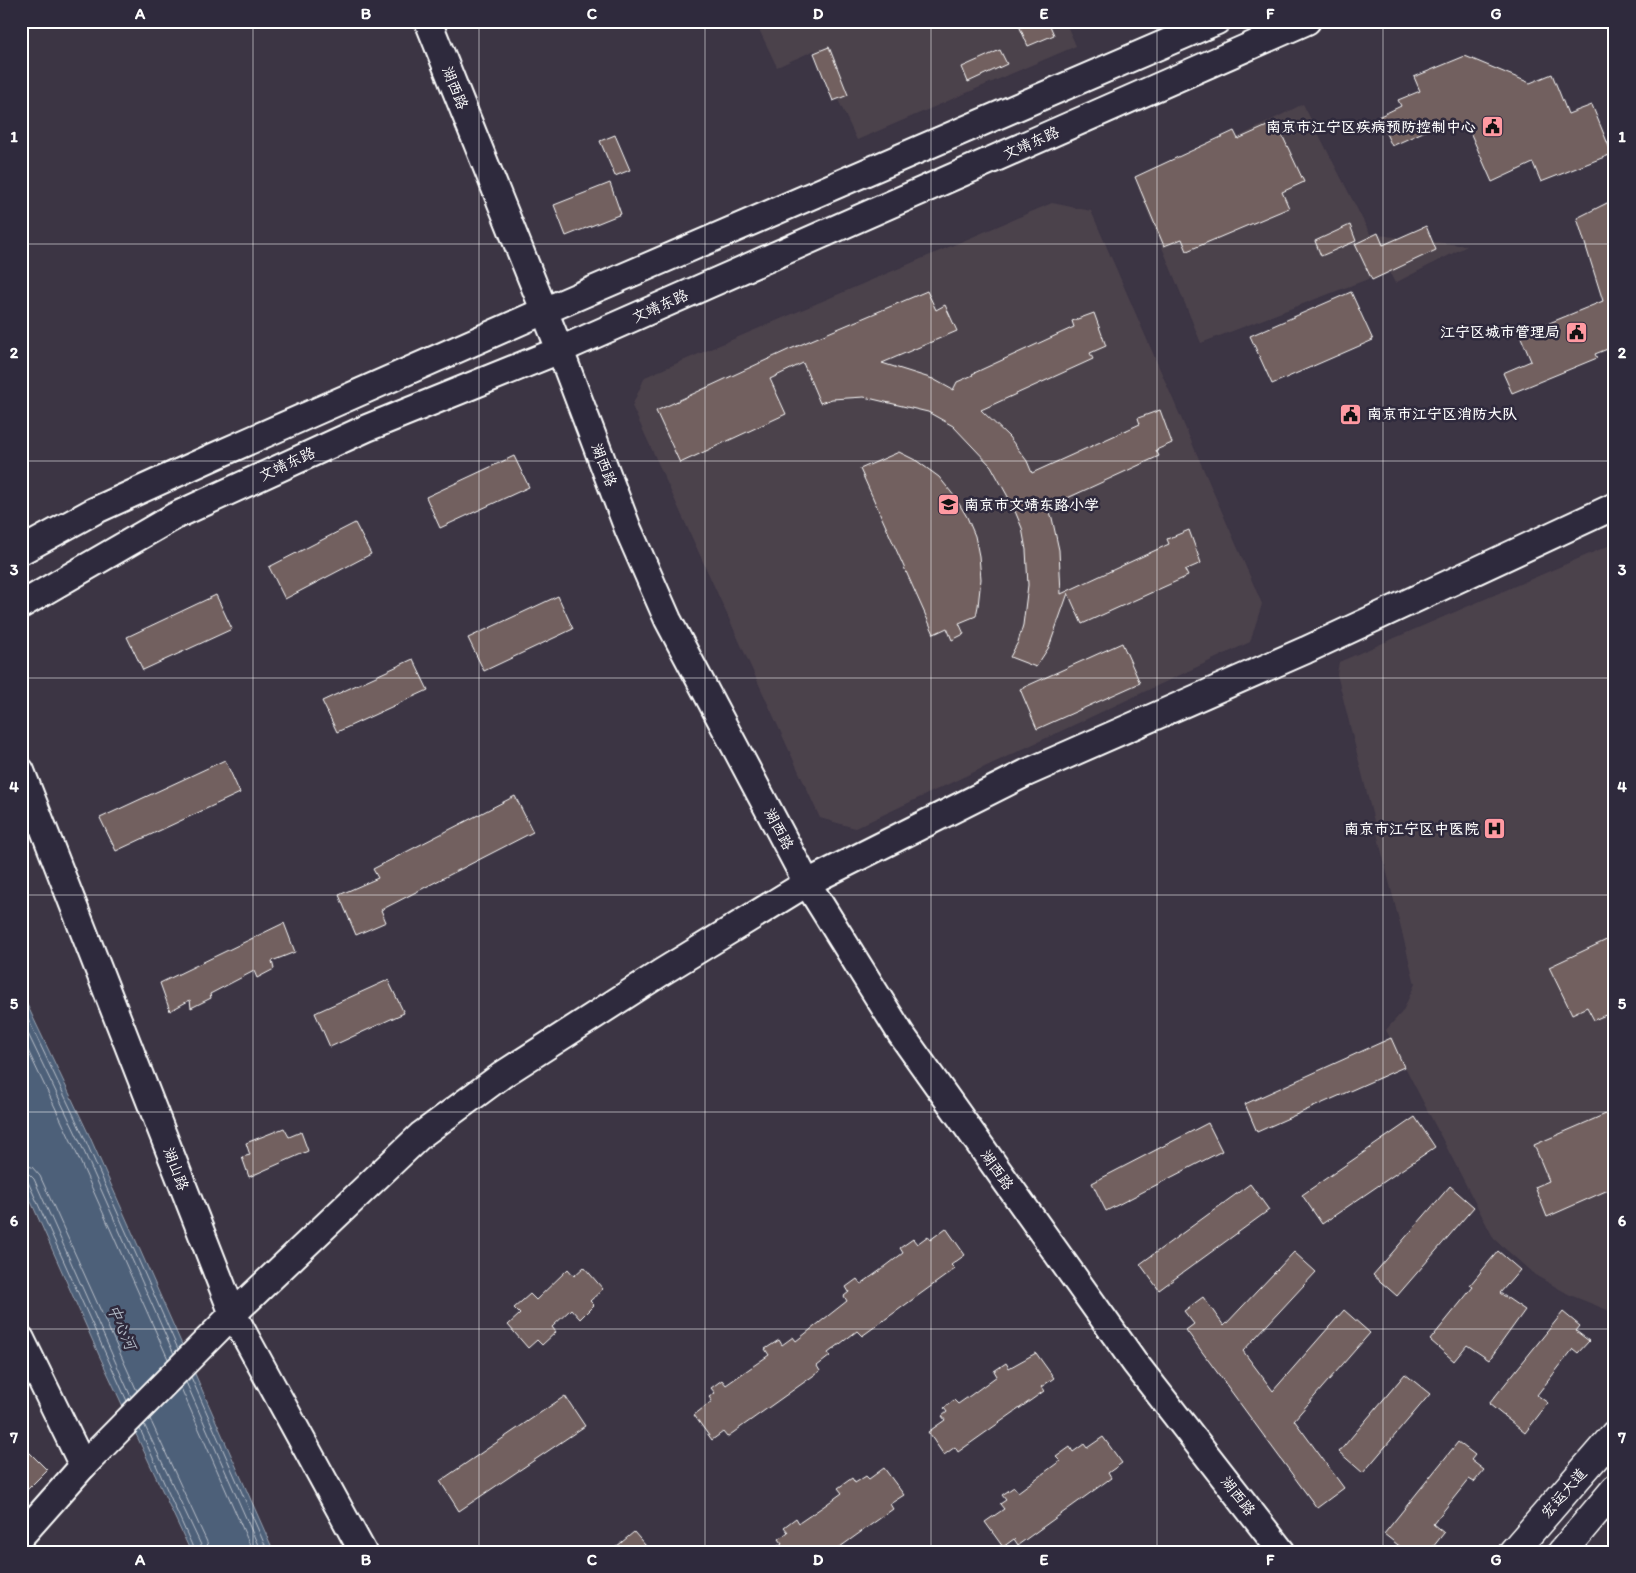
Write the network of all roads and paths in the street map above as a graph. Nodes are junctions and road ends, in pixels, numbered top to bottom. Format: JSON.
{"nodes":[{"id":1,"x":428,"y":21,"type":"edge"},
{"id":2,"x":1217,"y":21,"type":"edge"},
{"id":3,"x":1307,"y":21,"type":"edge"},
{"id":4,"x":544,"y":311,"type":"junction"},
{"id":5,"x":560,"y":350,"type":"junction"},
{"id":6,"x":1615,"y":506,"type":"edge"},
{"id":7,"x":21,"y":551,"type":"edge"},
{"id":8,"x":21,"y":605,"type":"edge"},
{"id":9,"x":21,"y":771,"type":"edge"},
{"id":10,"x":807,"y":883,"type":"junction"},
{"id":11,"x":233,"y":1314,"type":"junction"},
{"id":12,"x":21,"y":1339,"type":"edge"},
{"id":13,"x":1615,"y":1434,"type":"edge"},
{"id":14,"x":84,"y":1466,"type":"junction"},
{"id":15,"x":1615,"y":1489,"type":"edge"},
{"id":16,"x":21,"y":1536,"type":"edge"},
{"id":17,"x":363,"y":1552,"type":"edge"},
{"id":18,"x":1282,"y":1552,"type":"edge"},
{"id":19,"x":1513,"y":1552,"type":"edge"},
{"id":20,"x":1562,"y":1552,"type":"edge"}],
"edges":[{"from":1,"to":4,"type":"main road","name":"湖西路"},
{"from":2,"to":4,"type":"main road"},
{"from":3,"to":5,"type":"main road","name":"文靖东路"},
{"from":4,"to":5,"type":"main road","name":"湖西路"},
{"from":4,"to":7,"type":"main road"},
{"from":5,"to":8,"type":"main road","name":"文靖东路"},
{"from":5,"to":10,"type":"main road","name":"湖西路"},
{"from":6,"to":10,"type":"main road"},
{"from":9,"to":11,"type":"main road","name":"湖山路"},
{"from":10,"to":11,"type":"main road"},
{"from":10,"to":18,"type":"main road","name":"湖西路"},
{"from":11,"to":14,"type":"main road"},
{"from":11,"to":17,"type":"main road","name":"湖山路"},
{"from":12,"to":14,"type":"main road"},
{"from":13,"to":19,"type":"main road","name":"宏运大道"},
{"from":14,"to":16,"type":"main road"},
{"from":15,"to":20,"type":"main road"}]}
